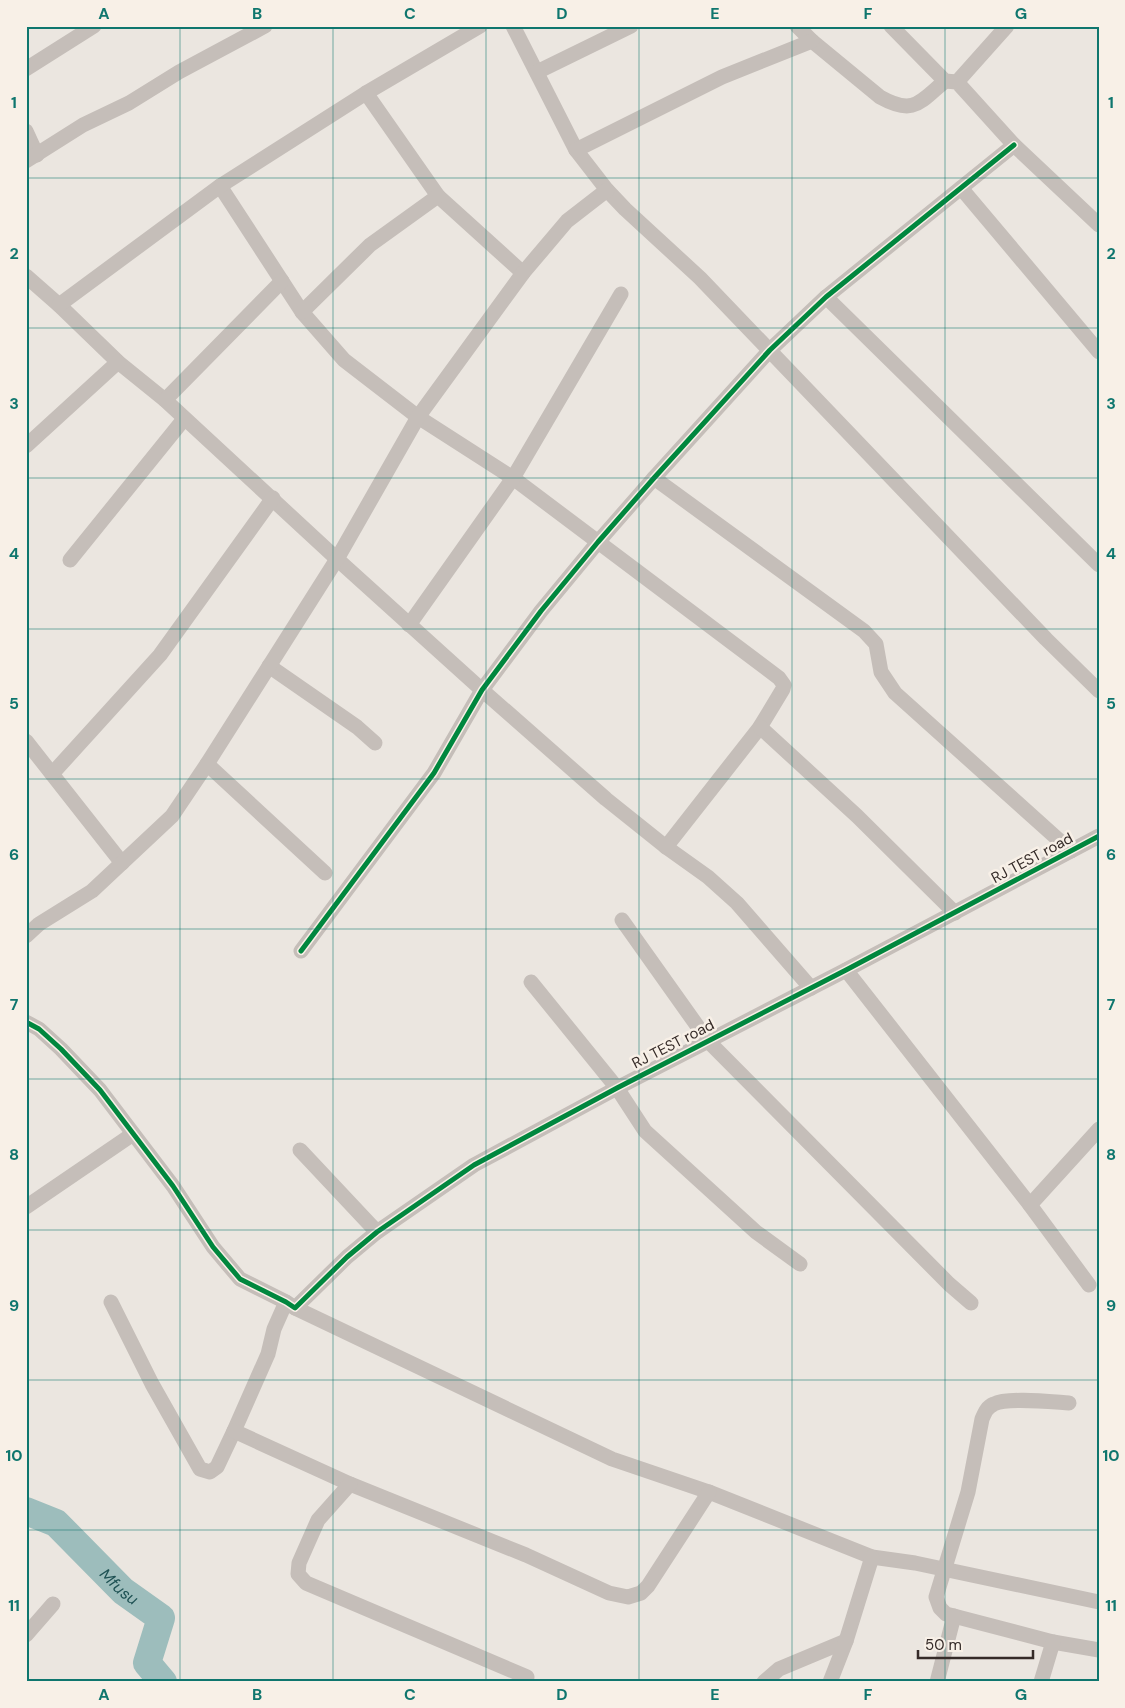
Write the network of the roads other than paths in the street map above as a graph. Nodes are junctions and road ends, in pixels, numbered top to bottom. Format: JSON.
{"nodes":[{"id":1,"x":94,"y":26,"type":"edge"},
{"id":2,"x":265,"y":26,"type":"edge"},
{"id":3,"x":480,"y":26,"type":"edge"},
{"id":4,"x":513,"y":26,"type":"edge"},
{"id":5,"x":631,"y":26,"type":"edge"},
{"id":6,"x":797,"y":26,"type":"edge"},
{"id":7,"x":891,"y":26,"type":"edge"},
{"id":8,"x":1006,"y":26,"type":"edge"},
{"id":9,"x":812,"y":41,"type":"junction"},
{"id":10,"x":26,"y":68,"type":"edge"},
{"id":11,"x":537,"y":72,"type":"junction"},
{"id":12,"x":951,"y":81,"type":"junction"},
{"id":13,"x":366,"y":93,"type":"junction"},
{"id":14,"x":26,"y":131,"type":"edge"},
{"id":15,"x":1014,"y":145,"type":"junction"},
{"id":16,"x":576,"y":150,"type":"junction"},
{"id":17,"x":32,"y":158,"type":"edge"},
{"id":18,"x":220,"y":186,"type":"junction"},
{"id":19,"x":961,"y":188,"type":"junction"},
{"id":20,"x":607,"y":190,"type":"junction"},
{"id":21,"x":438,"y":196,"type":"junction"},
{"id":22,"x":1097,"y":220,"type":"edge"},
{"id":23,"x":523,"y":273,"type":"junction"},
{"id":24,"x":26,"y":276,"type":"edge"},
{"id":25,"x":282,"y":281,"type":"junction"},
{"id":26,"x":620,"y":294,"type":"dead end"},
{"id":27,"x":826,"y":297,"type":"junction"},
{"id":28,"x":60,"y":305,"type":"junction"},
{"id":29,"x":302,"y":312,"type":"junction"},
{"id":30,"x":770,"y":350,"type":"junction"},
{"id":31,"x":1099,"y":352,"type":"edge"},
{"id":32,"x":118,"y":362,"type":"junction"},
{"id":33,"x":165,"y":400,"type":"junction"},
{"id":34,"x":418,"y":417,"type":"junction"},
{"id":35,"x":184,"y":419,"type":"junction"},
{"id":36,"x":26,"y":446,"type":"edge"},
{"id":37,"x":513,"y":478,"type":"junction"},
{"id":38,"x":654,"y":478,"type":"junction"},
{"id":39,"x":273,"y":498,"type":"junction"},
{"id":40,"x":598,"y":542,"type":"junction"},
{"id":41,"x":336,"y":559,"type":"junction"},
{"id":42,"x":70,"y":560,"type":"dead end"},
{"id":43,"x":1099,"y":565,"type":"edge"},
{"id":44,"x":409,"y":625,"type":"junction"},
{"id":45,"x":269,"y":666,"type":"junction"},
{"id":46,"x":482,"y":690,"type":"junction"},
{"id":47,"x":1099,"y":691,"type":"edge"},
{"id":48,"x":760,"y":727,"type":"junction"},
{"id":49,"x":26,"y":741,"type":"edge"},
{"id":50,"x":375,"y":743,"type":"dead end"},
{"id":51,"x":207,"y":764,"type":"junction"},
{"id":52,"x":52,"y":774,"type":"junction"},
{"id":53,"x":1099,"y":836,"type":"edge"},
{"id":54,"x":666,"y":847,"type":"junction"},
{"id":55,"x":1071,"y":851,"type":"junction"},
{"id":56,"x":122,"y":863,"type":"junction"},
{"id":57,"x":325,"y":872,"type":"dead end"},
{"id":58,"x":955,"y":913,"type":"junction"},
{"id":59,"x":622,"y":920,"type":"dead end"},
{"id":60,"x":26,"y":936,"type":"edge"},
{"id":61,"x":301,"y":951,"type":"dead end"},
{"id":62,"x":846,"y":970,"type":"junction"},
{"id":63,"x":531,"y":982,"type":"dead end"},
{"id":64,"x":810,"y":988,"type":"junction"},
{"id":65,"x":26,"y":1022,"type":"edge"},
{"id":66,"x":708,"y":1041,"type":"junction"},
{"id":67,"x":617,"y":1088,"type":"junction"},
{"id":68,"x":1099,"y":1129,"type":"edge"},
{"id":69,"x":134,"y":1134,"type":"junction"},
{"id":70,"x":300,"y":1150,"type":"dead end"},
{"id":71,"x":1030,"y":1205,"type":"junction"},
{"id":72,"x":26,"y":1207,"type":"edge"},
{"id":73,"x":377,"y":1232,"type":"junction"},
{"id":74,"x":800,"y":1264,"type":"dead end"},
{"id":75,"x":1089,"y":1285,"type":"dead end"},
{"id":76,"x":111,"y":1302,"type":"dead end"},
{"id":77,"x":972,"y":1303,"type":"dead end"},
{"id":78,"x":291,"y":1305,"type":"junction"},
{"id":79,"x":1069,"y":1403,"type":"dead end"},
{"id":80,"x":234,"y":1431,"type":"junction"},
{"id":81,"x":350,"y":1484,"type":"junction"},
{"id":82,"x":709,"y":1492,"type":"junction"},
{"id":83,"x":872,"y":1557,"type":"junction"},
{"id":84,"x":944,"y":1570,"type":"junction"},
{"id":85,"x":1099,"y":1602,"type":"edge"},
{"id":86,"x":53,"y":1604,"type":"dead end"},
{"id":87,"x":954,"y":1616,"type":"junction"},
{"id":88,"x":26,"y":1636,"type":"edge"},
{"id":89,"x":846,"y":1641,"type":"junction"},
{"id":90,"x":1053,"y":1642,"type":"junction"},
{"id":91,"x":1099,"y":1650,"type":"edge"},
{"id":92,"x":527,"y":1677,"type":"dead end"},
{"id":93,"x":764,"y":1682,"type":"edge"},
{"id":94,"x":830,"y":1682,"type":"edge"},
{"id":95,"x":937,"y":1682,"type":"edge"},
{"id":96,"x":1041,"y":1682,"type":"edge"}],
"edges":[{"from":1,"to":10,"type":"street"},
{"from":2,"to":17,"type":"street"},
{"from":3,"to":13,"type":"street"},
{"from":4,"to":11,"type":"street"},
{"from":5,"to":11,"type":"street"},
{"from":6,"to":9,"type":"street"},
{"from":7,"to":12,"type":"street"},
{"from":8,"to":12,"type":"street"},
{"from":9,"to":12,"type":"street"},
{"from":9,"to":16,"type":"street"},
{"from":11,"to":16,"type":"street"},
{"from":12,"to":15,"type":"street"},
{"from":13,"to":18,"type":"street"},
{"from":13,"to":21,"type":"street"},
{"from":14,"to":17,"type":"street"},
{"from":15,"to":19,"type":"street"},
{"from":15,"to":22,"type":"street"},
{"from":16,"to":20,"type":"street"},
{"from":18,"to":25,"type":"street"},
{"from":18,"to":28,"type":"street"},
{"from":19,"to":27,"type":"street"},
{"from":19,"to":31,"type":"street"},
{"from":20,"to":23,"type":"street"},
{"from":20,"to":30,"type":"street"},
{"from":21,"to":23,"type":"street"},
{"from":21,"to":29,"type":"street"},
{"from":23,"to":34,"type":"street"},
{"from":24,"to":28,"type":"street"},
{"from":25,"to":29,"type":"street"},
{"from":25,"to":33,"type":"street"},
{"from":26,"to":37,"type":"street"},
{"from":27,"to":30,"type":"street"},
{"from":27,"to":43,"type":"street"},
{"from":28,"to":32,"type":"street"},
{"from":29,"to":34,"type":"street"},
{"from":30,"to":38,"type":"street"},
{"from":30,"to":47,"type":"street"},
{"from":32,"to":33,"type":"street"},
{"from":32,"to":36,"type":"street"},
{"from":33,"to":35,"type":"street"},
{"from":34,"to":37,"type":"street"},
{"from":34,"to":41,"type":"street"},
{"from":35,"to":39,"type":"street"},
{"from":35,"to":42,"type":"street"},
{"from":37,"to":40,"type":"street"},
{"from":37,"to":44,"type":"street"},
{"from":38,"to":40,"type":"street"},
{"from":38,"to":55,"type":"street"},
{"from":39,"to":41,"type":"street"},
{"from":39,"to":52,"type":"street"},
{"from":40,"to":46,"type":"street"},
{"from":40,"to":48,"type":"street"},
{"from":41,"to":44,"type":"street"},
{"from":41,"to":45,"type":"street"},
{"from":44,"to":46,"type":"street"},
{"from":45,"to":50,"type":"street"},
{"from":45,"to":51,"type":"street"},
{"from":46,"to":54,"type":"street"},
{"from":46,"to":61,"type":"street"},
{"from":48,"to":54,"type":"street"},
{"from":48,"to":58,"type":"street"},
{"from":49,"to":52,"type":"street"},
{"from":51,"to":56,"type":"street"},
{"from":51,"to":57,"type":"street"},
{"from":52,"to":56,"type":"street"},
{"from":53,"to":55,"type":"street","name":"RJ TEST road"},
{"from":54,"to":64,"type":"street"},
{"from":55,"to":58,"type":"street","name":"RJ TEST road"},
{"from":56,"to":60,"type":"street"},
{"from":58,"to":62,"type":"street","name":"RJ TEST road"},
{"from":59,"to":66,"type":"street"},
{"from":62,"to":64,"type":"street","name":"RJ TEST road"},
{"from":62,"to":71,"type":"street"},
{"from":63,"to":67,"type":"street"},
{"from":64,"to":66,"type":"street","name":"RJ TEST road"},
{"from":65,"to":69,"type":"street"},
{"from":66,"to":67,"type":"street","name":"RJ TEST road"},
{"from":66,"to":77,"type":"street"},
{"from":67,"to":73,"type":"street","name":"RJ TEST road"},
{"from":67,"to":74,"type":"street"},
{"from":68,"to":71,"type":"street"},
{"from":69,"to":72,"type":"street"},
{"from":69,"to":78,"type":"street"},
{"from":70,"to":73,"type":"street"},
{"from":71,"to":75,"type":"street"},
{"from":73,"to":78,"type":"street","name":"RJ TEST road"},
{"from":76,"to":80,"type":"street"},
{"from":78,"to":80,"type":"street"},
{"from":78,"to":82,"type":"street"},
{"from":79,"to":84,"type":"street"},
{"from":80,"to":81,"type":"street"},
{"from":81,"to":82,"type":"street"},
{"from":81,"to":92,"type":"street"},
{"from":82,"to":83,"type":"street"},
{"from":83,"to":84,"type":"street"},
{"from":83,"to":89,"type":"street"},
{"from":84,"to":85,"type":"street"},
{"from":84,"to":87,"type":"street"},
{"from":86,"to":88,"type":"street"},
{"from":87,"to":90,"type":"street"},
{"from":87,"to":95,"type":"street"},
{"from":89,"to":93,"type":"street"},
{"from":89,"to":94,"type":"street"},
{"from":90,"to":91,"type":"street"},
{"from":90,"to":96,"type":"street"}]}
